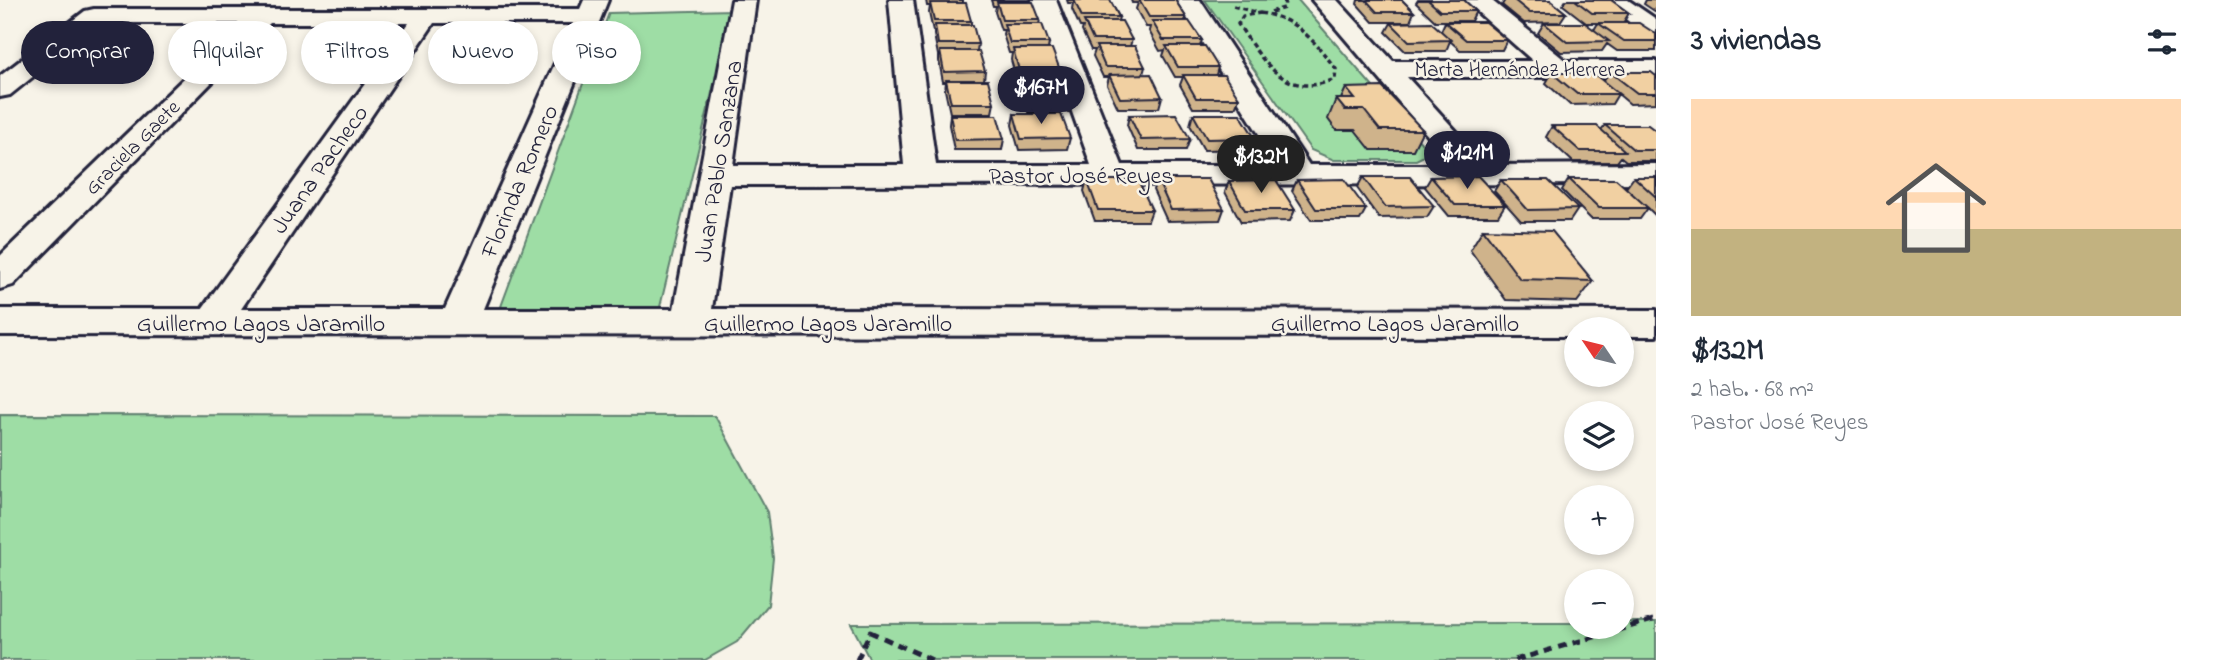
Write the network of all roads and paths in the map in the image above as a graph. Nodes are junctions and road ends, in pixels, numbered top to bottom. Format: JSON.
{"nodes":[{"id":1,"x":744,"y":0,"type":"edge"},
{"id":2,"x":901,"y":0,"type":"edge"},
{"id":3,"x":1044,"y":0,"type":"edge"},
{"id":4,"x":1188,"y":0,"type":"edge"},
{"id":5,"x":1285,"y":0,"type":"edge"},
{"id":6,"x":1324,"y":0,"type":"edge"},
{"id":7,"x":1476,"y":0,"type":"edge"},
{"id":8,"x":1612,"y":0,"type":"edge"},
{"id":9,"x":1226,"y":1,"type":"edge"},
{"id":10,"x":593,"y":8,"type":"edge"},
{"id":11,"x":263,"y":16,"type":"junction"},
{"id":12,"x":427,"y":16,"type":"junction"},
{"id":13,"x":1299,"y":23,"type":"dead end"},
{"id":14,"x":1238,"y":24,"type":"dead end"},
{"id":15,"x":1656,"y":30,"type":"edge"},
{"id":16,"x":1336,"y":69,"type":"dead end"},
{"id":17,"x":1384,"y":69,"type":"junction"},
{"id":18,"x":1559,"y":69,"type":"junction"},
{"id":19,"x":1656,"y":69,"type":"edge"},
{"id":20,"x":1270,"y":70,"type":"dead end"},
{"id":21,"x":0,"y":89,"type":"edge"},
{"id":22,"x":1656,"y":174,"type":"edge"},
{"id":23,"x":715,"y":175,"type":"junction"},
{"id":24,"x":922,"y":175,"type":"junction"},
{"id":25,"x":1111,"y":175,"type":"junction"},
{"id":26,"x":1300,"y":175,"type":"junction"},
{"id":27,"x":1479,"y":175,"type":"junction"},
{"id":28,"x":0,"y":277,"type":"edge"},
{"id":29,"x":0,"y":322,"type":"edge"},
{"id":30,"x":212,"y":323,"type":"junction"},
{"id":31,"x":458,"y":323,"type":"junction"},
{"id":32,"x":691,"y":323,"type":"junction"},
{"id":33,"x":1656,"y":323,"type":"edge"},
{"id":34,"x":1656,"y":619,"type":"edge"},
{"id":35,"x":857,"y":660,"type":"edge"},
{"id":36,"x":932,"y":660,"type":"edge"},
{"id":37,"x":1515,"y":660,"type":"edge"}],
"edges":[{"from":1,"to":23,"type":"street","name":"Juan Pablo Sanzana"},
{"from":2,"to":24,"type":"street"},
{"from":3,"to":25,"type":"street"},
{"from":4,"to":26,"type":"street"},
{"from":5,"to":9,"type":"path"},
{"from":6,"to":17,"type":"street"},
{"from":7,"to":18,"type":"street"},
{"from":8,"to":15,"type":"street"},
{"from":10,"to":12,"type":"street"},
{"from":10,"to":31,"type":"street","name":"Florinda Romero"},
{"from":11,"to":12,"type":"street"},
{"from":11,"to":21,"type":"street"},
{"from":11,"to":28,"type":"street","name":"Graciela Gaete"},
{"from":12,"to":30,"type":"street","name":"Juana Pacheco"},
{"from":13,"to":14,"type":"path"},
{"from":16,"to":20,"type":"path"},
{"from":17,"to":18,"type":"street","name":"Marta Hernández Herrera"},
{"from":17,"to":27,"type":"street"},
{"from":18,"to":19,"type":"street","name":"Marta Hernández Herrera"},
{"from":22,"to":27,"type":"street","name":"Pastor José Reyes"},
{"from":23,"to":24,"type":"street","name":"Pastor José Reyes"},
{"from":23,"to":32,"type":"street","name":"Juan Pablo Sanzana"},
{"from":24,"to":25,"type":"street","name":"Pastor José Reyes"},
{"from":25,"to":26,"type":"street","name":"Pastor José Reyes"},
{"from":26,"to":27,"type":"street","name":"Pastor José Reyes"},
{"from":29,"to":30,"type":"street","name":"Guillermo Lagos Jaramillo"},
{"from":30,"to":31,"type":"street","name":"Guillermo Lagos Jaramillo"},
{"from":31,"to":32,"type":"street","name":"Guillermo Lagos Jaramillo"},
{"from":32,"to":33,"type":"street","name":"Guillermo Lagos Jaramillo"},
{"from":34,"to":37,"type":"path"},
{"from":35,"to":36,"type":"path"}]}
